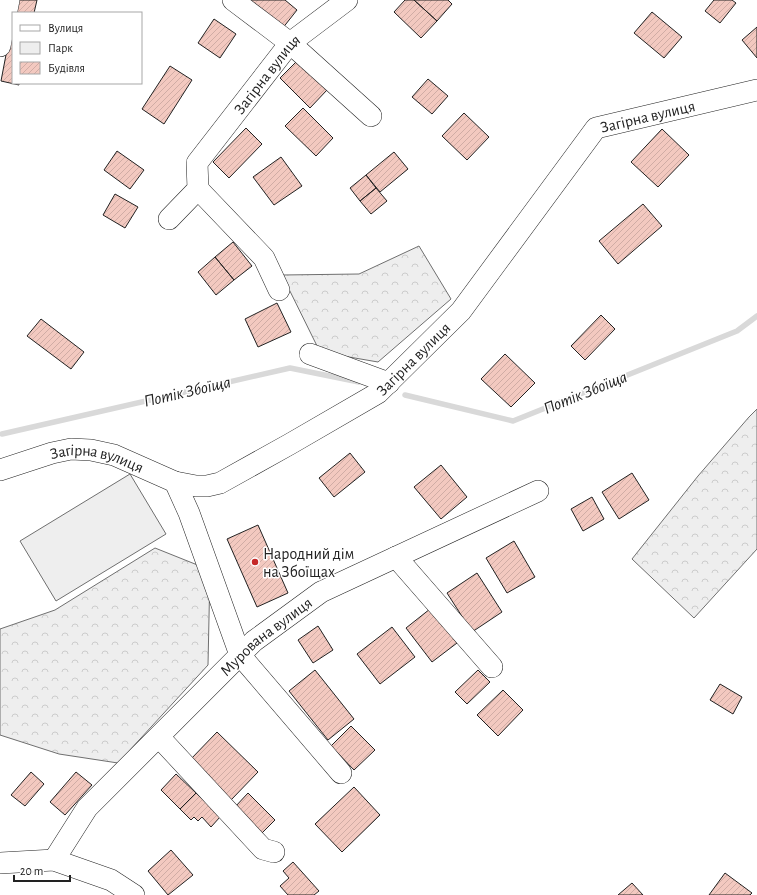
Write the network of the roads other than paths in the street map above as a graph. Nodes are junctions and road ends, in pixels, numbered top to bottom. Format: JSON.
{"nodes":[{"id":1,"x":9,"y":0,"type":"edge"},
{"id":2,"x":233,"y":0,"type":"edge"},
{"id":3,"x":347,"y":0,"type":"edge"},
{"id":4,"x":290,"y":43,"type":"junction"},
{"id":5,"x":0,"y":46,"type":"edge"},
{"id":6,"x":757,"y":90,"type":"edge"},
{"id":7,"x":371,"y":116,"type":"dead end"},
{"id":8,"x":198,"y":189,"type":"junction"},
{"id":9,"x":169,"y":220,"type":"dead end"},
{"id":10,"x":280,"y":290,"type":"dead end"},
{"id":11,"x":310,"y":354,"type":"dead end"},
{"id":12,"x":389,"y":383,"type":"junction"},
{"id":13,"x":0,"y":470,"type":"edge"},
{"id":14,"x":175,"y":482,"type":"junction"},
{"id":15,"x":538,"y":491,"type":"dead end"},
{"id":16,"x":396,"y":557,"type":"junction"},
{"id":17,"x":240,"y":655,"type":"junction"},
{"id":18,"x":492,"y":667,"type":"dead end"},
{"id":19,"x":158,"y":737,"type":"junction"},
{"id":20,"x":340,"y":773,"type":"dead end"},
{"id":21,"x":274,"y":852,"type":"dead end"},
{"id":22,"x":54,"y":860,"type":"junction"},
{"id":23,"x":0,"y":863,"type":"edge"},
{"id":24,"x":134,"y":895,"type":"edge"}],
"edges":[{"from":1,"to":5,"type":"street"},
{"from":2,"to":4,"type":"street"},
{"from":3,"to":4,"type":"street","name":"Загірна вулиця"},
{"from":4,"to":7,"type":"street"},
{"from":4,"to":8,"type":"street","name":"Загірна вулиця"},
{"from":6,"to":12,"type":"street","name":"Загірна вулиця"},
{"from":8,"to":9,"type":"street"},
{"from":8,"to":10,"type":"street"},
{"from":11,"to":12,"type":"street"},
{"from":12,"to":14,"type":"street","name":"Загірна вулиця"},
{"from":13,"to":14,"type":"street","name":"Загірна вулиця"},
{"from":14,"to":17,"type":"street"},
{"from":15,"to":16,"type":"street","name":"Мурована вулиця"},
{"from":16,"to":17,"type":"street","name":"Мурована вулиця"},
{"from":16,"to":18,"type":"street"},
{"from":17,"to":19,"type":"street","name":"Мурована вулиця"},
{"from":17,"to":20,"type":"street"},
{"from":19,"to":21,"type":"street"},
{"from":19,"to":22,"type":"street","name":"Мурована вулиця"},
{"from":22,"to":23,"type":"street"},
{"from":22,"to":24,"type":"street"}]}
